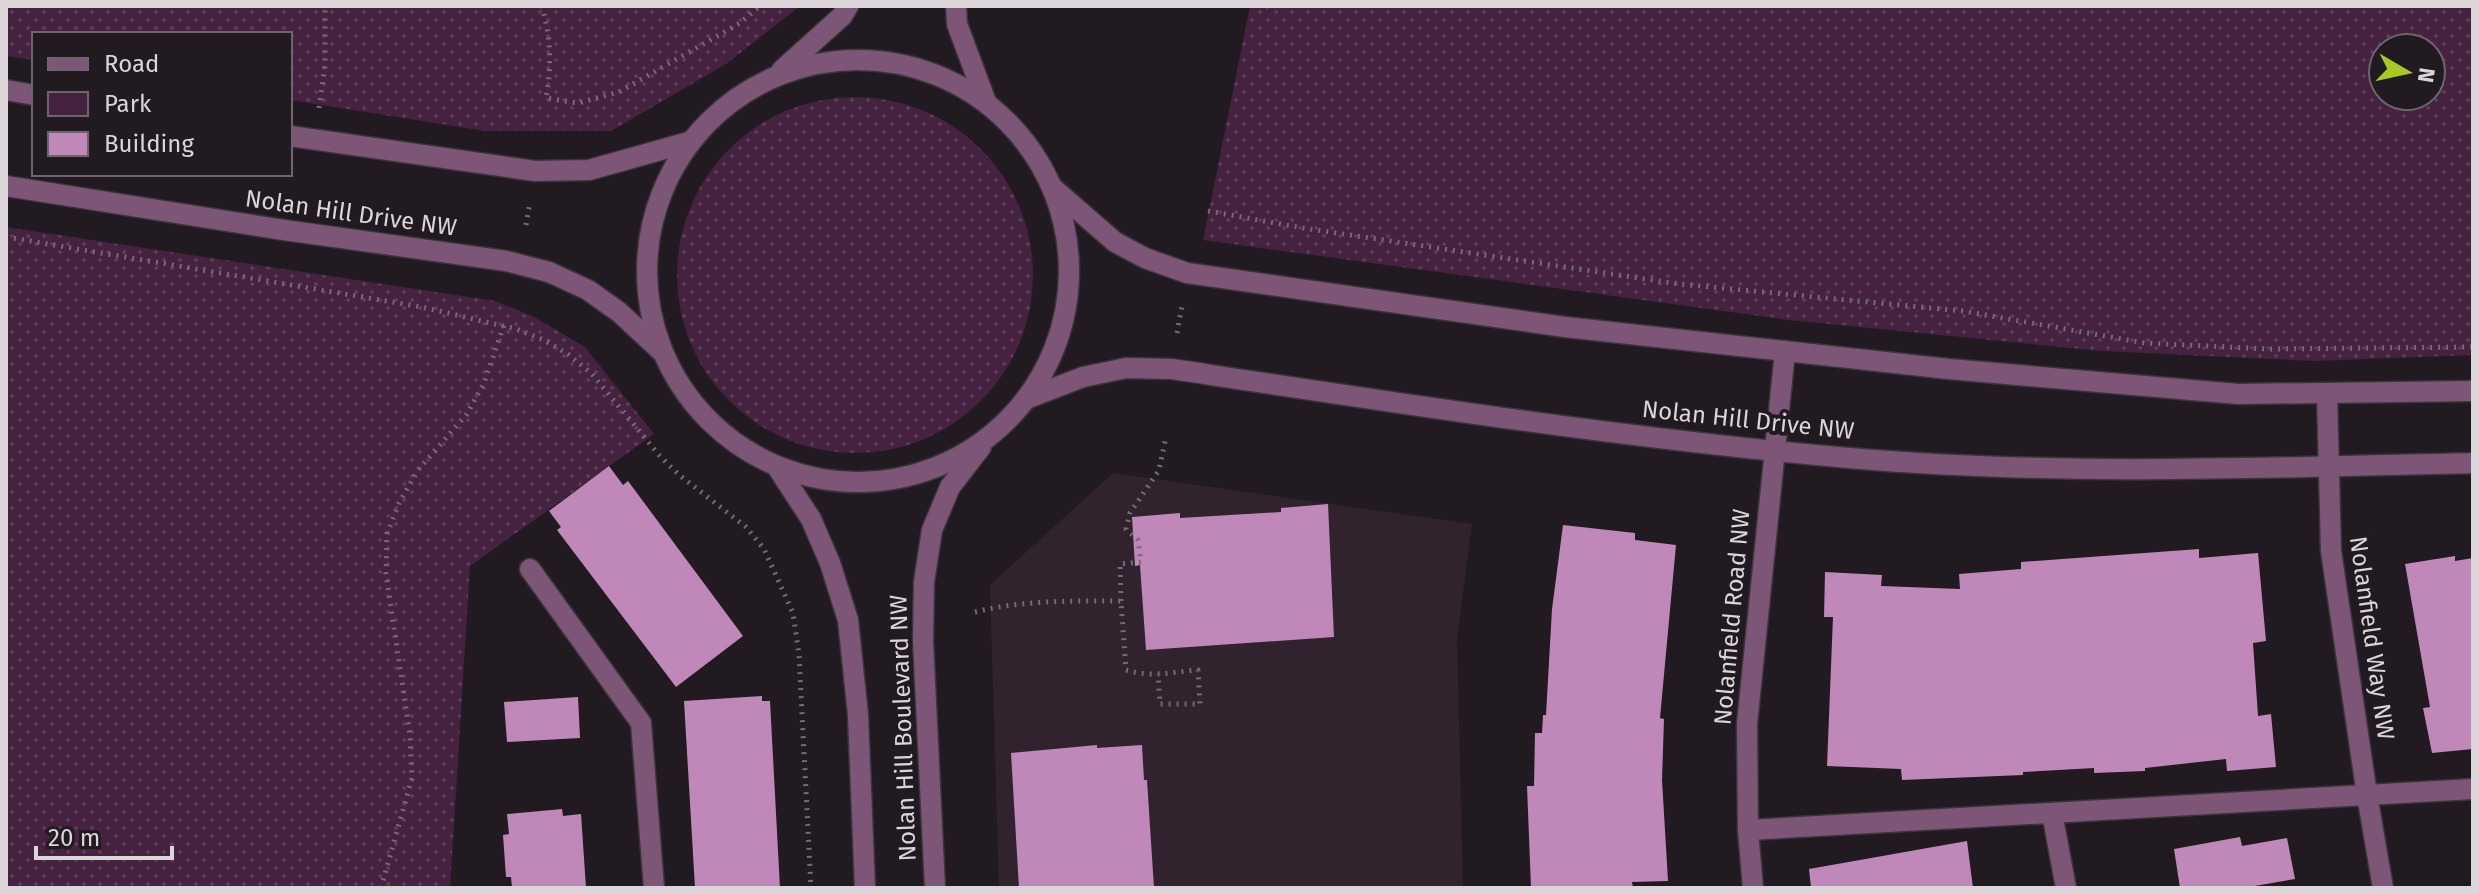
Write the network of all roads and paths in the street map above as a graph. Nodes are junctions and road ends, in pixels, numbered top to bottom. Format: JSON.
{"nodes":[{"id":1,"x":325,"y":6,"type":"edge"},
{"id":2,"x":542,"y":6,"type":"edge"},
{"id":3,"x":760,"y":6,"type":"edge"},
{"id":4,"x":848,"y":6,"type":"edge"},
{"id":5,"x":956,"y":6,"type":"edge"},
{"id":6,"x":1266,"y":6,"type":"edge"},
{"id":7,"x":1275,"y":6,"type":"edge"},
{"id":8,"x":776,"y":75,"type":"junction"},
{"id":9,"x":6,"y":90,"type":"edge"},
{"id":10,"x":32,"y":95,"type":"edge"},
{"id":11,"x":986,"y":102,"type":"junction"},
{"id":12,"x":292,"y":136,"type":"edge"},
{"id":13,"x":314,"y":140,"type":"junction"},
{"id":14,"x":689,"y":142,"type":"junction"},
{"id":15,"x":6,"y":186,"type":"edge"},
{"id":16,"x":1054,"y":189,"type":"junction"},
{"id":17,"x":531,"y":197,"type":"dead end"},
{"id":18,"x":1208,"y":211,"type":"dead end"},
{"id":19,"x":526,"y":225,"type":"dead end"},
{"id":20,"x":6,"y":237,"type":"edge"},
{"id":21,"x":1183,"y":298,"type":"dead end"},
{"id":22,"x":504,"y":325,"type":"junction"},
{"id":23,"x":1177,"y":333,"type":"dead end"},
{"id":24,"x":2473,"y":347,"type":"edge"},
{"id":25,"x":1785,"y":351,"type":"junction"},
{"id":26,"x":662,"y":352,"type":"junction"},
{"id":27,"x":2473,"y":391,"type":"edge"},
{"id":28,"x":2327,"y":394,"type":"junction"},
{"id":29,"x":1026,"y":399,"type":"junction"},
{"id":30,"x":1166,"y":437,"type":"dead end"},
{"id":31,"x":987,"y":439,"type":"junction"},
{"id":32,"x":1774,"y":449,"type":"junction"},
{"id":33,"x":2473,"y":463,"type":"edge"},
{"id":34,"x":777,"y":467,"type":"junction"},
{"id":35,"x":2329,"y":467,"type":"junction"},
{"id":36,"x":530,"y":569,"type":"dead end"},
{"id":37,"x":1121,"y":601,"type":"junction"},
{"id":38,"x":975,"y":612,"type":"dead end"},
{"id":39,"x":1158,"y":674,"type":"junction"},
{"id":40,"x":2473,"y":789,"type":"edge"},
{"id":41,"x":2367,"y":795,"type":"junction"},
{"id":42,"x":2052,"y":813,"type":"junction"},
{"id":43,"x":1748,"y":830,"type":"junction"},
{"id":44,"x":381,"y":888,"type":"edge"},
{"id":45,"x":654,"y":888,"type":"edge"},
{"id":46,"x":811,"y":888,"type":"edge"},
{"id":47,"x":865,"y":888,"type":"edge"},
{"id":48,"x":935,"y":888,"type":"edge"},
{"id":49,"x":1753,"y":888,"type":"edge"},
{"id":50,"x":2066,"y":888,"type":"edge"},
{"id":51,"x":2383,"y":888,"type":"edge"}],
"edges":[{"from":1,"to":13,"type":"path"},
{"from":2,"to":3,"type":"path"},
{"from":4,"to":8,"type":"street"},
{"from":5,"to":11,"type":"street"},
{"from":6,"to":7,"type":"path"},
{"from":8,"to":11,"type":"street"},
{"from":8,"to":14,"type":"street"},
{"from":9,"to":10,"type":"street"},
{"from":11,"to":16,"type":"street"},
{"from":12,"to":13,"type":"street"},
{"from":13,"to":14,"type":"street"},
{"from":14,"to":26,"type":"street"},
{"from":15,"to":26,"type":"street","name":"Nolan Hill Drive NW"},
{"from":16,"to":25,"type":"street"},
{"from":16,"to":29,"type":"street"},
{"from":17,"to":19,"type":"path"},
{"from":18,"to":24,"type":"path"},
{"from":20,"to":22,"type":"path"},
{"from":21,"to":23,"type":"path"},
{"from":22,"to":44,"type":"path"},
{"from":22,"to":46,"type":"path"},
{"from":25,"to":28,"type":"street"},
{"from":25,"to":32,"type":"street","name":"Nolanfield Road NW"},
{"from":26,"to":34,"type":"street"},
{"from":27,"to":28,"type":"street"},
{"from":28,"to":35,"type":"street","name":"Nolanfield Way NW"},
{"from":29,"to":31,"type":"street"},
{"from":29,"to":32,"type":"street","name":"Nolan Hill Drive NW"},
{"from":30,"to":37,"type":"path"},
{"from":31,"to":34,"type":"street"},
{"from":31,"to":48,"type":"street","name":"Nolan Hill Boulevard NW"},
{"from":32,"to":35,"type":"street","name":"Nolan Hill Drive NW"},
{"from":32,"to":43,"type":"street","name":"Nolanfield Road NW"},
{"from":33,"to":35,"type":"street","name":"Nolan Hill Drive NW"},
{"from":34,"to":47,"type":"street","name":"Nolan Hill Boulevard NW"},
{"from":35,"to":41,"type":"street","name":"Nolanfield Way NW"},
{"from":36,"to":45,"type":"street"},
{"from":37,"to":38,"type":"path"},
{"from":37,"to":39,"type":"path"},
{"from":39,"to":39,"type":"path"},
{"from":40,"to":41,"type":"street"},
{"from":41,"to":42,"type":"street"},
{"from":41,"to":51,"type":"street","name":"Nolanfield Way NW"},
{"from":42,"to":43,"type":"street"},
{"from":42,"to":50,"type":"street"},
{"from":43,"to":49,"type":"street","name":"Nolanfield Road NW"}]}
